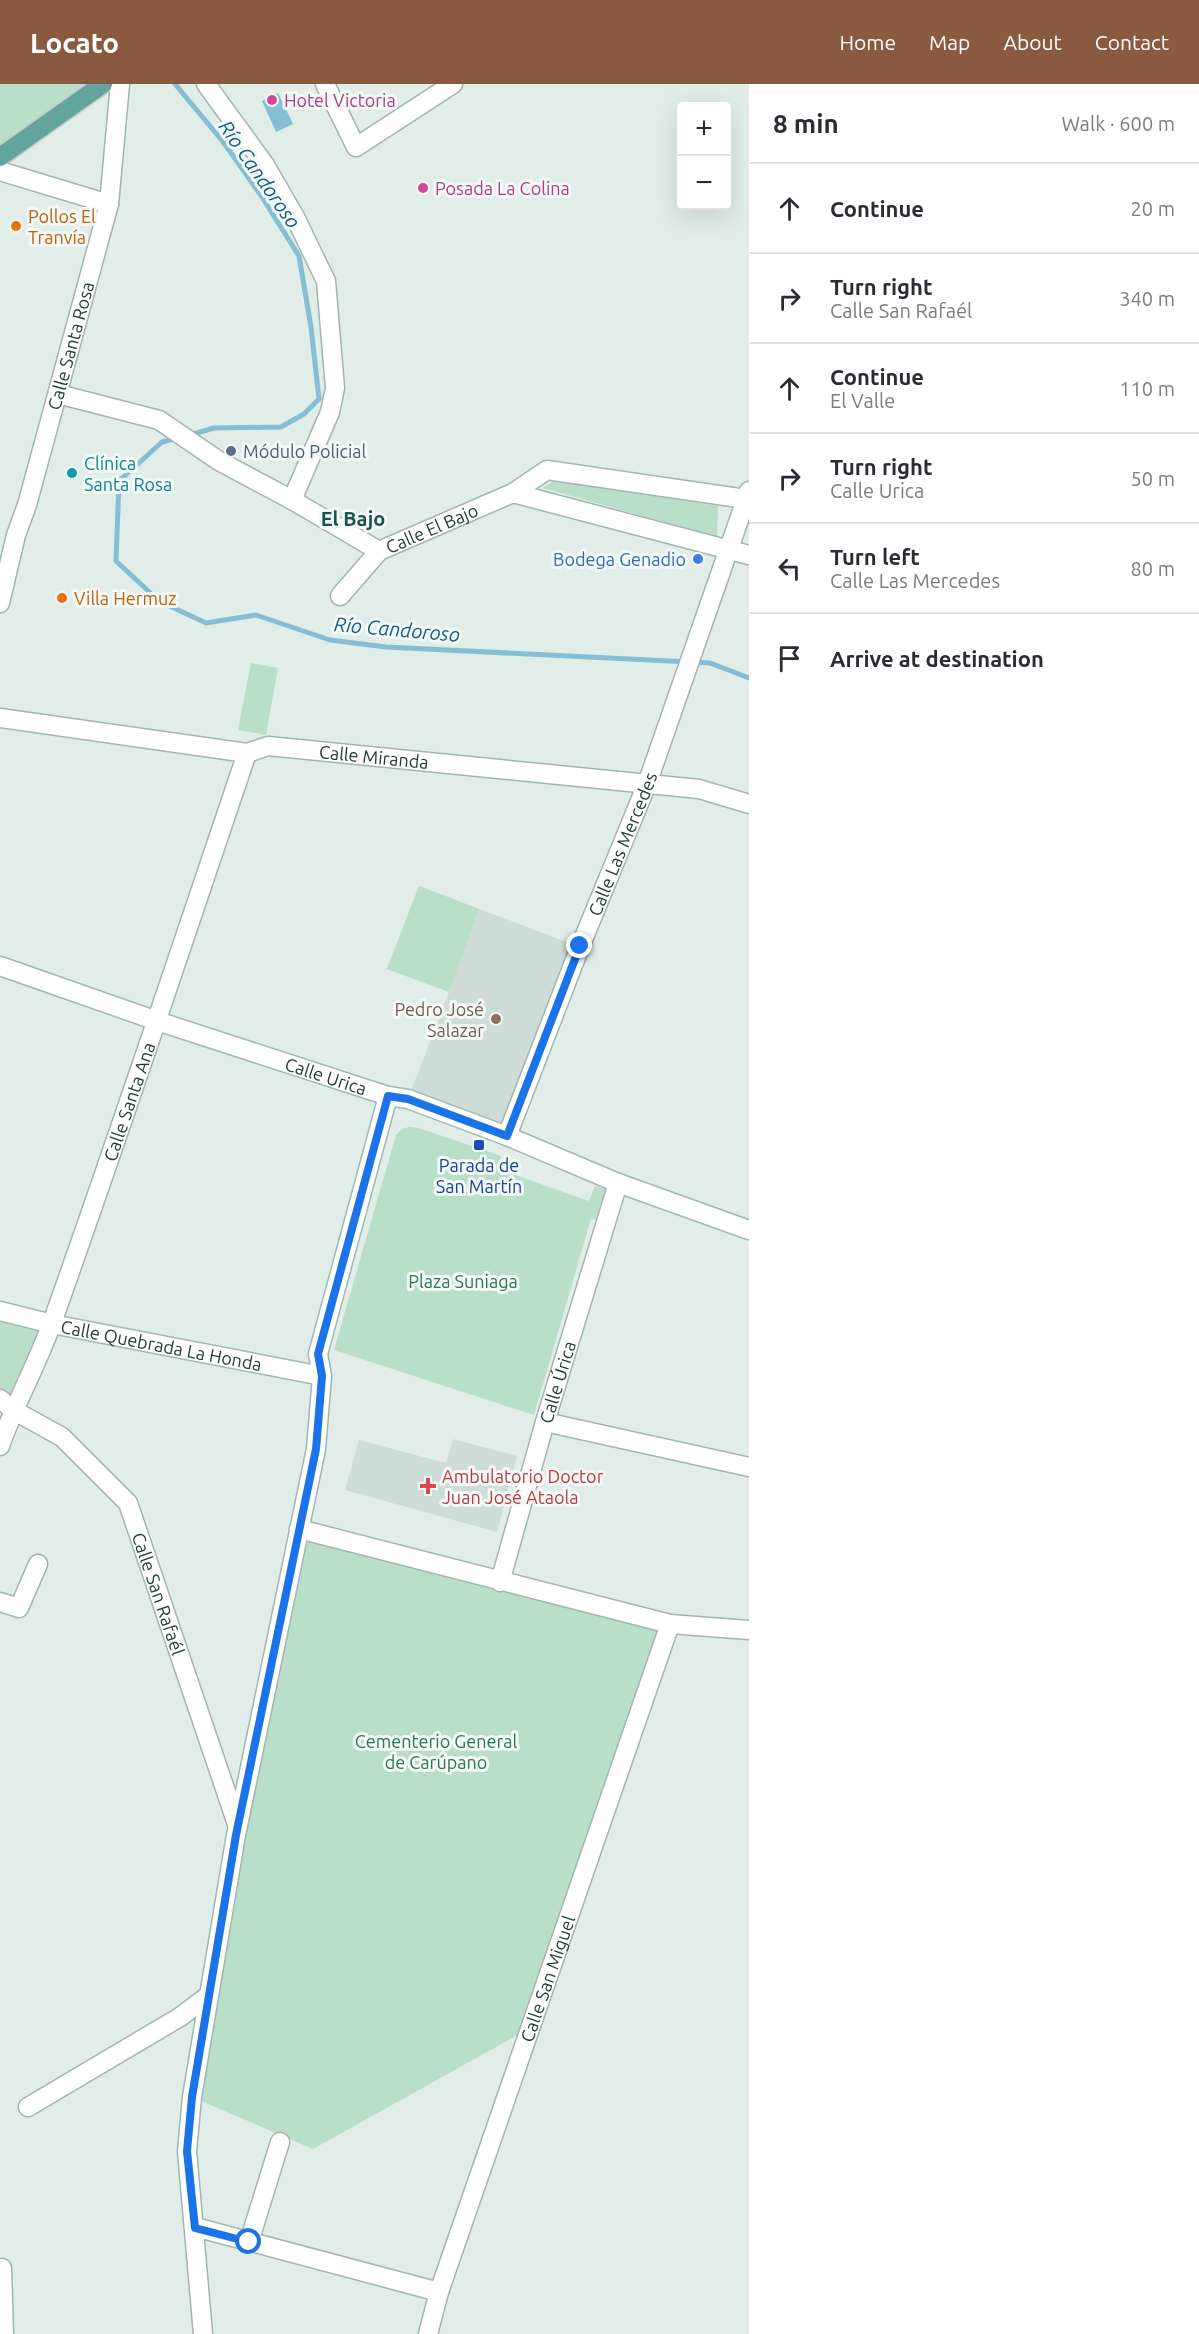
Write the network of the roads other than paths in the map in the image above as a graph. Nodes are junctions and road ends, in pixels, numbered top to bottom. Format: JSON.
{"nodes":[{"id":1,"x":103,"y":84,"type":"edge"},
{"id":2,"x":120,"y":84,"type":"edge"},
{"id":3,"x":206,"y":84,"type":"edge"},
{"id":4,"x":325,"y":84,"type":"edge"},
{"id":5,"x":453,"y":84,"type":"edge"},
{"id":6,"x":0,"y":157,"type":"edge"},
{"id":7,"x":0,"y":171,"type":"edge"},
{"id":8,"x":109,"y":204,"type":"junction"},
{"id":9,"x":58,"y":394,"type":"junction"},
{"id":10,"x":513,"y":493,"type":"junction"},
{"id":11,"x":748,"y":495,"type":"edge"},
{"id":12,"x":292,"y":500,"type":"junction"},
{"id":13,"x":8,"y":532,"type":"edge"},
{"id":14,"x":728,"y":550,"type":"junction"},
{"id":15,"x":379,"y":551,"type":"junction"},
{"id":16,"x":749,"y":555,"type":"edge"},
{"id":17,"x":340,"y":596,"type":"dead end"},
{"id":18,"x":0,"y":603,"type":"edge"},
{"id":19,"x":0,"y":718,"type":"edge"},
{"id":20,"x":247,"y":753,"type":"junction"},
{"id":21,"x":648,"y":784,"type":"junction"},
{"id":22,"x":749,"y":804,"type":"edge"},
{"id":23,"x":0,"y":966,"type":"edge"},
{"id":24,"x":157,"y":1021,"type":"junction"},
{"id":25,"x":388,"y":1096,"type":"junction"},
{"id":26,"x":507,"y":1136,"type":"junction"},
{"id":27,"x":618,"y":1183,"type":"junction"},
{"id":28,"x":749,"y":1230,"type":"edge"},
{"id":29,"x":0,"y":1311,"type":"edge"},
{"id":30,"x":52,"y":1324,"type":"junction"},
{"id":31,"x":322,"y":1376,"type":"junction"},
{"id":32,"x":6,"y":1405,"type":"edge"},
{"id":33,"x":545,"y":1422,"type":"junction"},
{"id":34,"x":0,"y":1446,"type":"edge"},
{"id":35,"x":749,"y":1467,"type":"edge"},
{"id":36,"x":299,"y":1529,"type":"junction"},
{"id":37,"x":38,"y":1564,"type":"dead end"},
{"id":38,"x":500,"y":1582,"type":"junction"},
{"id":39,"x":0,"y":1602,"type":"edge"},
{"id":40,"x":670,"y":1624,"type":"junction"},
{"id":41,"x":749,"y":1630,"type":"edge"},
{"id":42,"x":238,"y":1826,"type":"junction"},
{"id":43,"x":208,"y":1996,"type":"junction"},
{"id":44,"x":28,"y":2107,"type":"dead end"},
{"id":45,"x":280,"y":2142,"type":"dead end"},
{"id":46,"x":195,"y":2228,"type":"junction"},
{"id":47,"x":249,"y":2242,"type":"junction"},
{"id":48,"x":2,"y":2268,"type":"dead end"},
{"id":49,"x":439,"y":2292,"type":"junction"},
{"id":50,"x":4,"y":2334,"type":"edge"},
{"id":51,"x":203,"y":2334,"type":"edge"},
{"id":52,"x":428,"y":2334,"type":"edge"}],
"edges":[{"from":1,"to":6,"type":"main road"},
{"from":2,"to":8,"type":"street","name":"Calle Santa Rosa"},
{"from":3,"to":12,"type":"street"},
{"from":4,"to":5,"type":"street"},
{"from":7,"to":8,"type":"street"},
{"from":8,"to":9,"type":"street","name":"Calle Santa Rosa"},
{"from":9,"to":12,"type":"street","name":"Calle El Bajo"},
{"from":9,"to":13,"type":"street","name":"Calle Santa Rosa"},
{"from":10,"to":11,"type":"street","name":"Calle El Bajo"},
{"from":10,"to":14,"type":"street"},
{"from":10,"to":15,"type":"street","name":"Calle El Bajo"},
{"from":11,"to":14,"type":"street","name":"Calle Las Mercedes"},
{"from":12,"to":15,"type":"street","name":"Calle El Bajo"},
{"from":13,"to":18,"type":"street","name":"Calle Santa Rosa"},
{"from":14,"to":16,"type":"street"},
{"from":14,"to":21,"type":"street","name":"Calle Las Mercedes"},
{"from":15,"to":17,"type":"street"},
{"from":19,"to":20,"type":"street","name":"Calle Miranda"},
{"from":20,"to":21,"type":"street","name":"Calle Miranda"},
{"from":20,"to":24,"type":"street","name":"Calle Santa Ana"},
{"from":21,"to":22,"type":"street","name":"Calle Miranda"},
{"from":21,"to":26,"type":"street","name":"Calle Las Mercedes"},
{"from":23,"to":24,"type":"street","name":"Calle Urica"},
{"from":24,"to":25,"type":"street","name":"Calle Urica"},
{"from":24,"to":30,"type":"street","name":"Calle Santa Ana"},
{"from":25,"to":26,"type":"street","name":"Calle Urica"},
{"from":25,"to":31,"type":"street","name":"Calle San Rafaél"},
{"from":26,"to":27,"type":"street","name":"Calle Urica"},
{"from":27,"to":28,"type":"street","name":"Calle Urica"},
{"from":27,"to":33,"type":"street","name":"Calle Úrica"},
{"from":29,"to":30,"type":"street","name":"Calle Quebrada La Honda"},
{"from":30,"to":31,"type":"street","name":"Calle Quebrada La Honda"},
{"from":30,"to":32,"type":"street","name":"Calle Santa Ana"},
{"from":31,"to":36,"type":"street","name":"Calle San Rafaél"},
{"from":32,"to":34,"type":"street","name":"Calle Santa Ana"},
{"from":32,"to":42,"type":"street","name":"Calle San Rafaél"},
{"from":33,"to":35,"type":"street"},
{"from":33,"to":38,"type":"street","name":"Calle Úrica"},
{"from":36,"to":38,"type":"street"},
{"from":36,"to":42,"type":"street","name":"Calle San Rafaél"},
{"from":37,"to":39,"type":"street"},
{"from":38,"to":40,"type":"street"},
{"from":40,"to":41,"type":"street"},
{"from":40,"to":49,"type":"street","name":"Calle San Miguel"},
{"from":42,"to":43,"type":"street","name":"Calle San Rafaél"},
{"from":43,"to":44,"type":"street"},
{"from":43,"to":46,"type":"street","name":"Calle San Rafaél"},
{"from":45,"to":47,"type":"street"},
{"from":46,"to":47,"type":"street"},
{"from":46,"to":51,"type":"street","name":"Calle San Rafaél"},
{"from":47,"to":49,"type":"street"},
{"from":48,"to":50,"type":"street"},
{"from":49,"to":52,"type":"street","name":"Calle San Miguel"}]}
